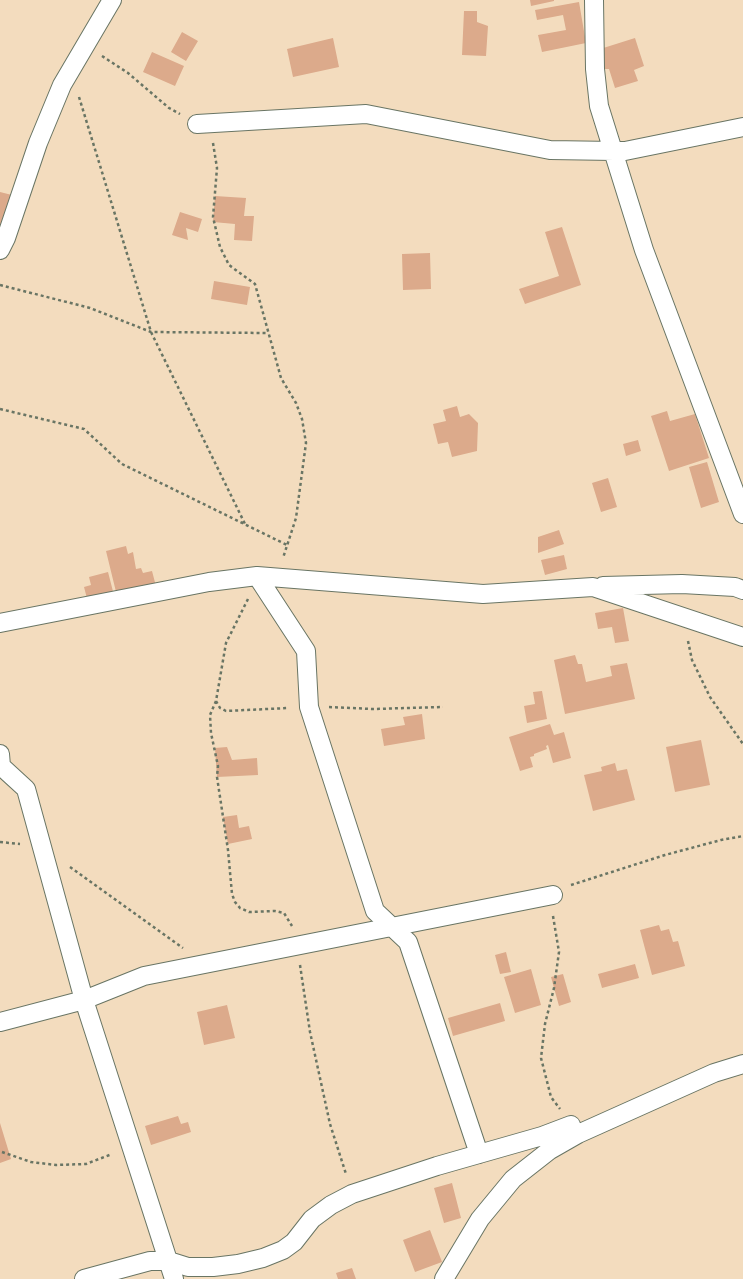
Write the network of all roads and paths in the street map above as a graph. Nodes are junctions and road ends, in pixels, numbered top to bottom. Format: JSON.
{"nodes":[{"id":1,"x":112,"y":0,"type":"edge"},
{"id":2,"x":594,"y":0,"type":"edge"},
{"id":3,"x":85,"y":46,"type":"junction"},
{"id":4,"x":71,"y":69,"type":"junction"},
{"id":5,"x":197,"y":124,"type":"junction"},
{"id":6,"x":743,"y":126,"type":"edge"},
{"id":7,"x":614,"y":151,"type":"junction"},
{"id":8,"x":0,"y":250,"type":"edge"},
{"id":9,"x":0,"y":284,"type":"edge"},
{"id":10,"x":151,"y":332,"type":"junction"},
{"id":11,"x":267,"y":333,"type":"junction"},
{"id":12,"x":0,"y":409,"type":"edge"},
{"id":13,"x":743,"y":514,"type":"edge"},
{"id":14,"x":246,"y":526,"type":"junction"},
{"id":15,"x":287,"y":545,"type":"junction"},
{"id":16,"x":257,"y":576,"type":"junction"},
{"id":17,"x":278,"y":577,"type":"junction"},
{"id":18,"x":593,"y":587,"type":"junction"},
{"id":19,"x":743,"y":590,"type":"edge"},
{"id":20,"x":682,"y":617,"type":"junction"},
{"id":21,"x":0,"y":623,"type":"edge"},
{"id":22,"x":743,"y":637,"type":"edge"},
{"id":23,"x":743,"y":744,"type":"edge"},
{"id":24,"x":0,"y":754,"type":"edge"},
{"id":25,"x":743,"y":836,"type":"edge"},
{"id":26,"x":0,"y":842,"type":"edge"},
{"id":27,"x":42,"y":848,"type":"junction"},
{"id":28,"x":553,"y":895,"type":"junction"},
{"id":29,"x":392,"y":928,"type":"junction"},
{"id":30,"x":207,"y":964,"type":"junction"},
{"id":31,"x":84,"y":1000,"type":"junction"},
{"id":32,"x":0,"y":1022,"type":"edge"},
{"id":33,"x":743,"y":1064,"type":"edge"},
{"id":34,"x":571,"y":1125,"type":"joint"},
{"id":35,"x":132,"y":1147,"type":"junction"},
{"id":36,"x":2,"y":1152,"type":"dead end"},
{"id":37,"x":479,"y":1154,"type":"junction"},
{"id":38,"x":169,"y":1261,"type":"junction"},
{"id":39,"x":84,"y":1279,"type":"edge"},
{"id":40,"x":174,"y":1279,"type":"edge"},
{"id":41,"x":444,"y":1279,"type":"edge"}],
"edges":[{"from":1,"to":3,"type":"street"},
{"from":2,"to":7,"type":"street"},
{"from":3,"to":4,"type":"street"},
{"from":3,"to":5,"type":"path"},
{"from":4,"to":8,"type":"street"},
{"from":4,"to":10,"type":"path"},
{"from":5,"to":7,"type":"street"},
{"from":5,"to":11,"type":"path"},
{"from":6,"to":7,"type":"street"},
{"from":7,"to":13,"type":"street"},
{"from":9,"to":10,"type":"path"},
{"from":10,"to":11,"type":"path"},
{"from":10,"to":14,"type":"path"},
{"from":11,"to":15,"type":"path"},
{"from":12,"to":14,"type":"path"},
{"from":14,"to":15,"type":"path"},
{"from":15,"to":17,"type":"path"},
{"from":16,"to":17,"type":"street"},
{"from":16,"to":21,"type":"street"},
{"from":16,"to":29,"type":"street"},
{"from":17,"to":18,"type":"street"},
{"from":18,"to":19,"type":"street"},
{"from":18,"to":20,"type":"street"},
{"from":20,"to":22,"type":"street"},
{"from":20,"to":23,"type":"path"},
{"from":24,"to":27,"type":"street"},
{"from":25,"to":28,"type":"path"},
{"from":26,"to":27,"type":"path"},
{"from":27,"to":30,"type":"path"},
{"from":27,"to":31,"type":"street"},
{"from":28,"to":29,"type":"street"},
{"from":28,"to":34,"type":"path"},
{"from":29,"to":30,"type":"street"},
{"from":29,"to":37,"type":"street"},
{"from":30,"to":31,"type":"street"},
{"from":31,"to":32,"type":"street"},
{"from":31,"to":35,"type":"street"},
{"from":33,"to":41,"type":"street"},
{"from":34,"to":37,"type":"street"},
{"from":35,"to":36,"type":"path"},
{"from":35,"to":38,"type":"street"},
{"from":37,"to":38,"type":"street"},
{"from":38,"to":39,"type":"street"},
{"from":38,"to":40,"type":"street"}]}
